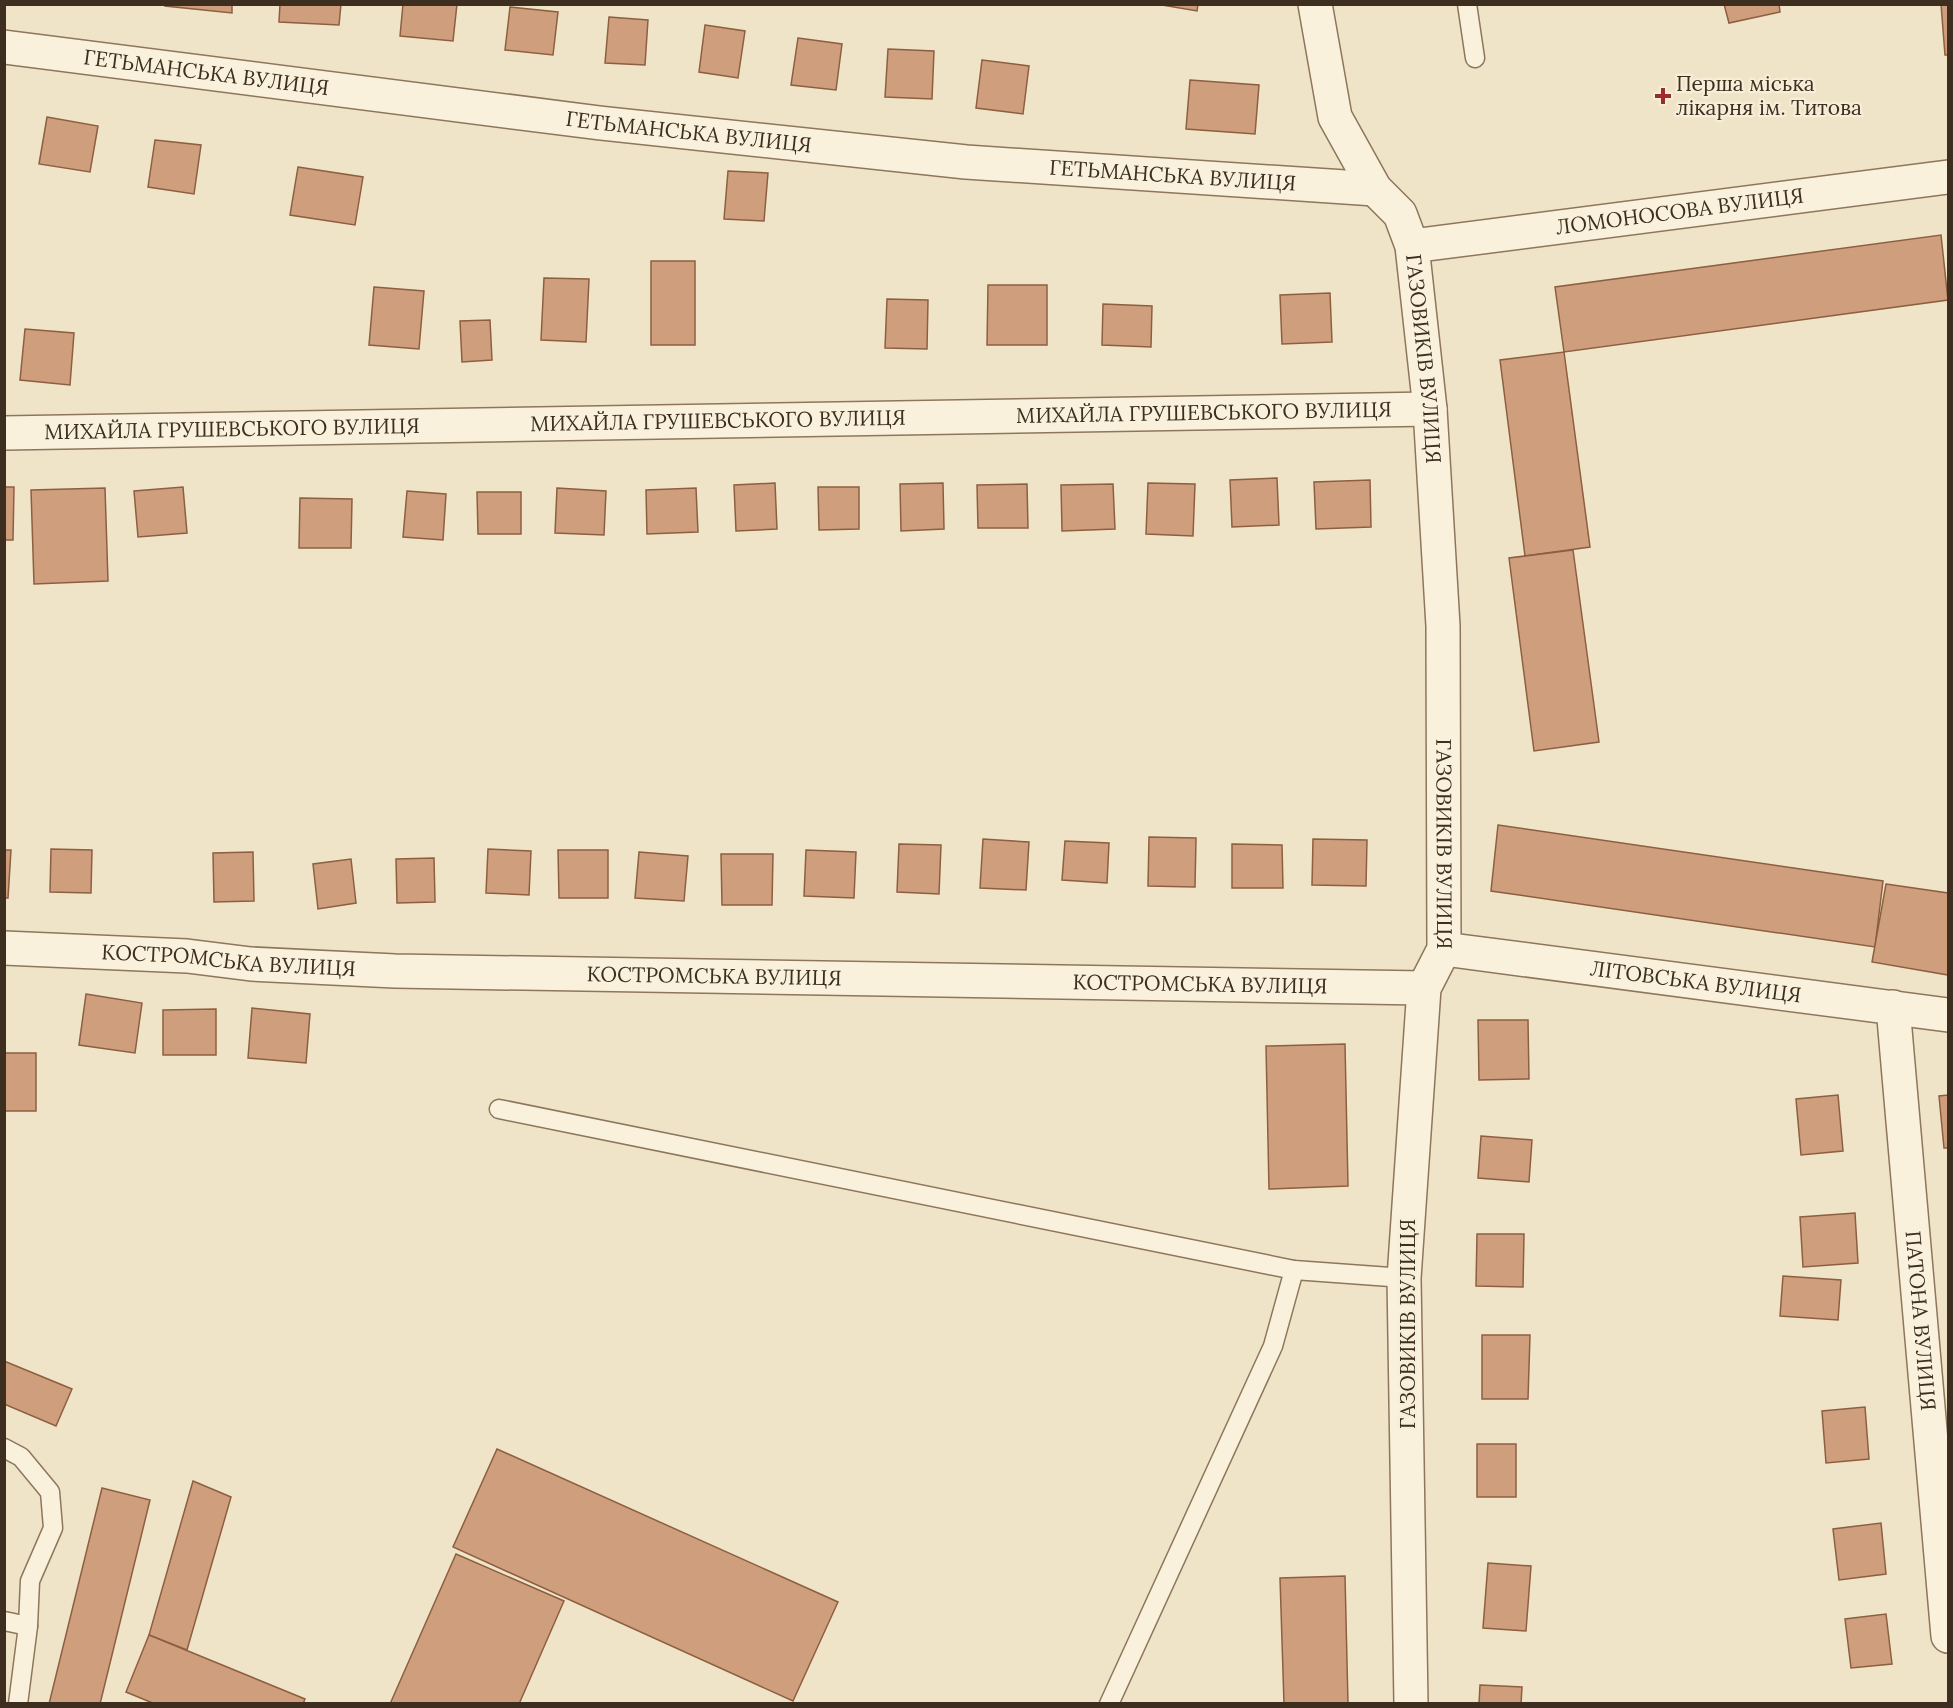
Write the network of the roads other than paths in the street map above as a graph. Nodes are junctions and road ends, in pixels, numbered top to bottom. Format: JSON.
{"nodes":[{"id":1,"x":1315,"y":4,"type":"edge"},
{"id":2,"x":1467,"y":4,"type":"edge"},
{"id":3,"x":4,"y":47,"type":"edge"},
{"id":4,"x":1475,"y":58,"type":"dead end"},
{"id":5,"x":1948,"y":177,"type":"edge"},
{"id":6,"x":1375,"y":189,"type":"junction"},
{"id":7,"x":1412,"y":246,"type":"junction"},
{"id":8,"x":1430,"y":409,"type":"junction"},
{"id":9,"x":4,"y":433,"type":"edge"},
{"id":10,"x":4,"y":948,"type":"edge"},
{"id":11,"x":1444,"y":949,"type":"junction"},
{"id":12,"x":1424,"y":988,"type":"junction"},
{"id":13,"x":1893,"y":1006,"type":"junction"},
{"id":14,"x":1948,"y":1015,"type":"edge"},
{"id":15,"x":499,"y":1109,"type":"dead end"},
{"id":16,"x":1294,"y":1270,"type":"junction"},
{"id":17,"x":1404,"y":1278,"type":"junction"},
{"id":18,"x":4,"y":1448,"type":"edge"},
{"id":19,"x":4,"y":1621,"type":"edge"},
{"id":20,"x":28,"y":1626,"type":"junction"},
{"id":21,"x":1948,"y":1636,"type":"edge"},
{"id":22,"x":18,"y":1704,"type":"edge"},
{"id":23,"x":1108,"y":1704,"type":"edge"},
{"id":24,"x":1411,"y":1704,"type":"edge"}],
"edges":[{"from":1,"to":6,"type":"street","name":"ГАЗОВИКІВ ВУЛИЦЯ"},
{"from":2,"to":4,"type":"lane"},
{"from":3,"to":6,"type":"street","name":"ГЕТЬМАНСЬКА ВУЛИЦЯ"},
{"from":5,"to":7,"type":"street","name":"ЛОМОНОСОВА ВУЛИЦЯ"},
{"from":6,"to":7,"type":"street","name":"ГАЗОВИКІВ ВУЛИЦЯ"},
{"from":7,"to":8,"type":"street","name":"ГАЗОВИКІВ ВУЛИЦЯ"},
{"from":8,"to":9,"type":"street","name":"МИХАЙЛА ГРУШЕВСЬКОГО ВУЛИЦЯ"},
{"from":8,"to":11,"type":"street","name":"ГАЗОВИКІВ ВУЛИЦЯ"},
{"from":10,"to":12,"type":"street","name":"КОСТРОМСЬКА ВУЛИЦЯ"},
{"from":11,"to":12,"type":"street","name":"ГАЗОВИКІВ ВУЛИЦЯ"},
{"from":11,"to":13,"type":"street","name":"ЛІТОВСЬКА ВУЛИЦЯ"},
{"from":12,"to":17,"type":"street","name":"ГАЗОВИКІВ ВУЛИЦЯ"},
{"from":13,"to":14,"type":"street","name":"ЛІТОВСЬКА ВУЛИЦЯ"},
{"from":13,"to":21,"type":"street","name":"ПАТОНА ВУЛИЦЯ"},
{"from":15,"to":16,"type":"lane"},
{"from":16,"to":17,"type":"lane"},
{"from":16,"to":23,"type":"lane"},
{"from":17,"to":24,"type":"street","name":"ГАЗОВИКІВ ВУЛИЦЯ"},
{"from":18,"to":20,"type":"lane"},
{"from":19,"to":20,"type":"lane"},
{"from":20,"to":22,"type":"lane"}]}
